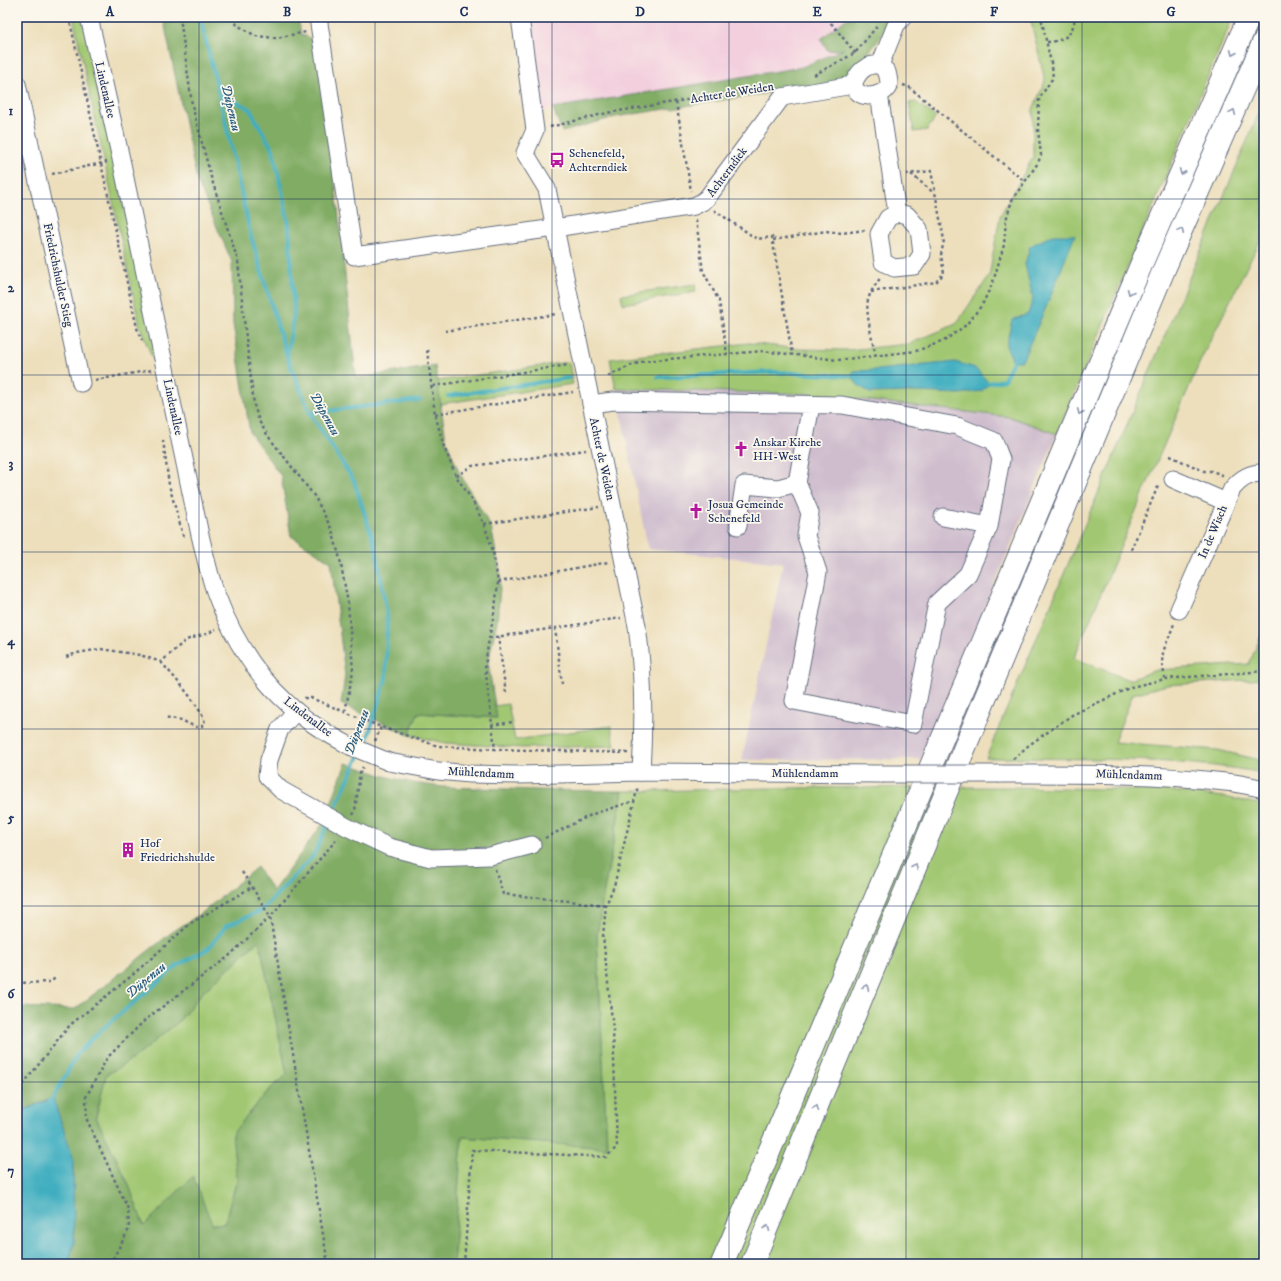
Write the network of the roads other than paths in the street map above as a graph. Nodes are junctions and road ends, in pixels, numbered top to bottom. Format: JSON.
{"nodes":[{"id":1,"x":89,"y":17,"type":"edge"},
{"id":2,"x":520,"y":17,"type":"edge"},
{"id":3,"x":903,"y":17,"type":"edge"},
{"id":4,"x":1249,"y":17,"type":"edge"},
{"id":5,"x":318,"y":23,"type":"edge"},
{"id":6,"x":1264,"y":41,"type":"edge"},
{"id":7,"x":880,"y":66,"type":"junction"},
{"id":8,"x":17,"y":84,"type":"edge"},
{"id":9,"x":853,"y":85,"type":"junction"},
{"id":10,"x":884,"y":89,"type":"junction"},
{"id":11,"x":897,"y":213,"type":"junction"},
{"id":12,"x":555,"y":228,"type":"junction"},
{"id":13,"x":81,"y":383,"type":"road end"},
{"id":14,"x":591,"y":404,"type":"junction"},
{"id":15,"x":811,"y":405,"type":"junction"},
{"id":16,"x":1264,"y":473,"type":"edge"},
{"id":17,"x":1173,"y":479,"type":"road end"},
{"id":18,"x":797,"y":483,"type":"junction"},
{"id":19,"x":1226,"y":502,"type":"junction"},
{"id":20,"x":943,"y":517,"type":"dead end"},
{"id":21,"x":738,"y":526,"type":"dead end"},
{"id":22,"x":988,"y":526,"type":"junction"},
{"id":23,"x":1179,"y":610,"type":"road end"},
{"id":24,"x":298,"y":704,"type":"junction"},
{"id":25,"x":350,"y":746,"type":"joint"},
{"id":26,"x":641,"y":772,"type":"junction"},
{"id":27,"x":1264,"y":789,"type":"edge"},
{"id":28,"x":532,"y":845,"type":"road end"},
{"id":29,"x":722,"y":1264,"type":"edge"},
{"id":30,"x":752,"y":1264,"type":"edge"}],
"edges":[{"from":1,"to":24,"type":"street","name":"Lindenallee"},
{"from":2,"to":12,"type":"street","name":"Achter de Weiden"},
{"from":3,"to":7,"type":"street"},
{"from":4,"to":29,"type":"highway","one_way":true},
{"from":5,"to":12,"type":"street","name":"Achterndiek"},
{"from":30,"to":6,"type":"highway","one_way":true},
{"from":7,"to":9,"type":"street"},
{"from":7,"to":10,"type":"street"},
{"from":8,"to":13,"type":"street","name":"Friedrichshulder Stieg"},
{"from":9,"to":10,"type":"street"},
{"from":9,"to":12,"type":"street","name":"Achterndiek"},
{"from":10,"to":11,"type":"street"},
{"from":11,"to":11,"type":"street"},
{"from":12,"to":14,"type":"street","name":"Achter de Weiden"},
{"from":14,"to":15,"type":"street"},
{"from":14,"to":26,"type":"street","name":"Achter de Weiden"},
{"from":15,"to":18,"type":"street"},
{"from":15,"to":22,"type":"street"},
{"from":16,"to":19,"type":"street","name":"In de Wisch"},
{"from":17,"to":19,"type":"street"},
{"from":18,"to":21,"type":"street"},
{"from":18,"to":22,"type":"street"},
{"from":19,"to":23,"type":"street","name":"In de Wisch"},
{"from":20,"to":22,"type":"street"},
{"from":24,"to":25,"type":"street","name":"Lindenallee"},
{"from":24,"to":28,"type":"street"},
{"from":25,"to":26,"type":"street","name":"Mühlendamm","bridge":true},
{"from":26,"to":27,"type":"street","name":"Mühlendamm","bridge":true}]}
